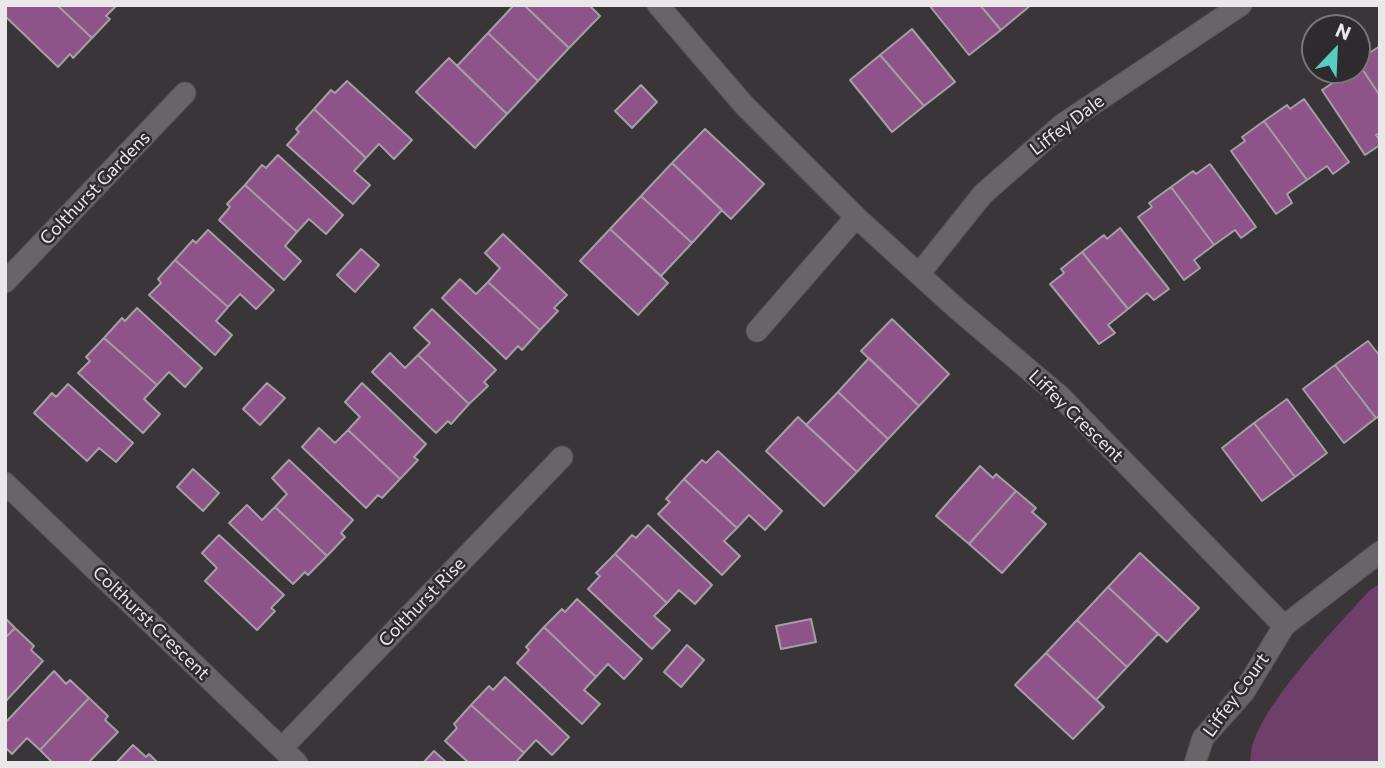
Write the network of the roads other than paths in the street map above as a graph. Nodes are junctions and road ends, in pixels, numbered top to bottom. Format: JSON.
{"nodes":[{"id":1,"x":659,"y":5,"type":"edge"},
{"id":2,"x":1241,"y":5,"type":"edge"},
{"id":3,"x":185,"y":93,"type":"dead end"},
{"id":4,"x":856,"y":217,"type":"junction"},
{"id":5,"x":919,"y":274,"type":"junction"},
{"id":6,"x":5,"y":282,"type":"edge"},
{"id":7,"x":757,"y":331,"type":"dead end"},
{"id":8,"x":562,"y":457,"type":"dead end"},
{"id":9,"x":5,"y":483,"type":"edge"},
{"id":10,"x":1380,"y":552,"type":"edge"},
{"id":11,"x":1284,"y":626,"type":"junction"},
{"id":12,"x":289,"y":755,"type":"edge"},
{"id":13,"x":1195,"y":763,"type":"edge"}],
"edges":[{"from":1,"to":4,"type":"street","name":"Liffey Crescent"},
{"from":2,"to":5,"type":"street","name":"Liffey Dale"},
{"from":3,"to":6,"type":"street","name":"Colthurst Gardens"},
{"from":4,"to":5,"type":"street","name":"Liffey Crescent"},
{"from":4,"to":7,"type":"street"},
{"from":5,"to":11,"type":"street","name":"Liffey Crescent"},
{"from":8,"to":12,"type":"street","name":"Colthurst Rise"},
{"from":9,"to":12,"type":"street","name":"Colthurst Crescent"},
{"from":10,"to":11,"type":"street","name":"Liffey Court"},
{"from":11,"to":13,"type":"street","name":"Liffey Court"}]}
